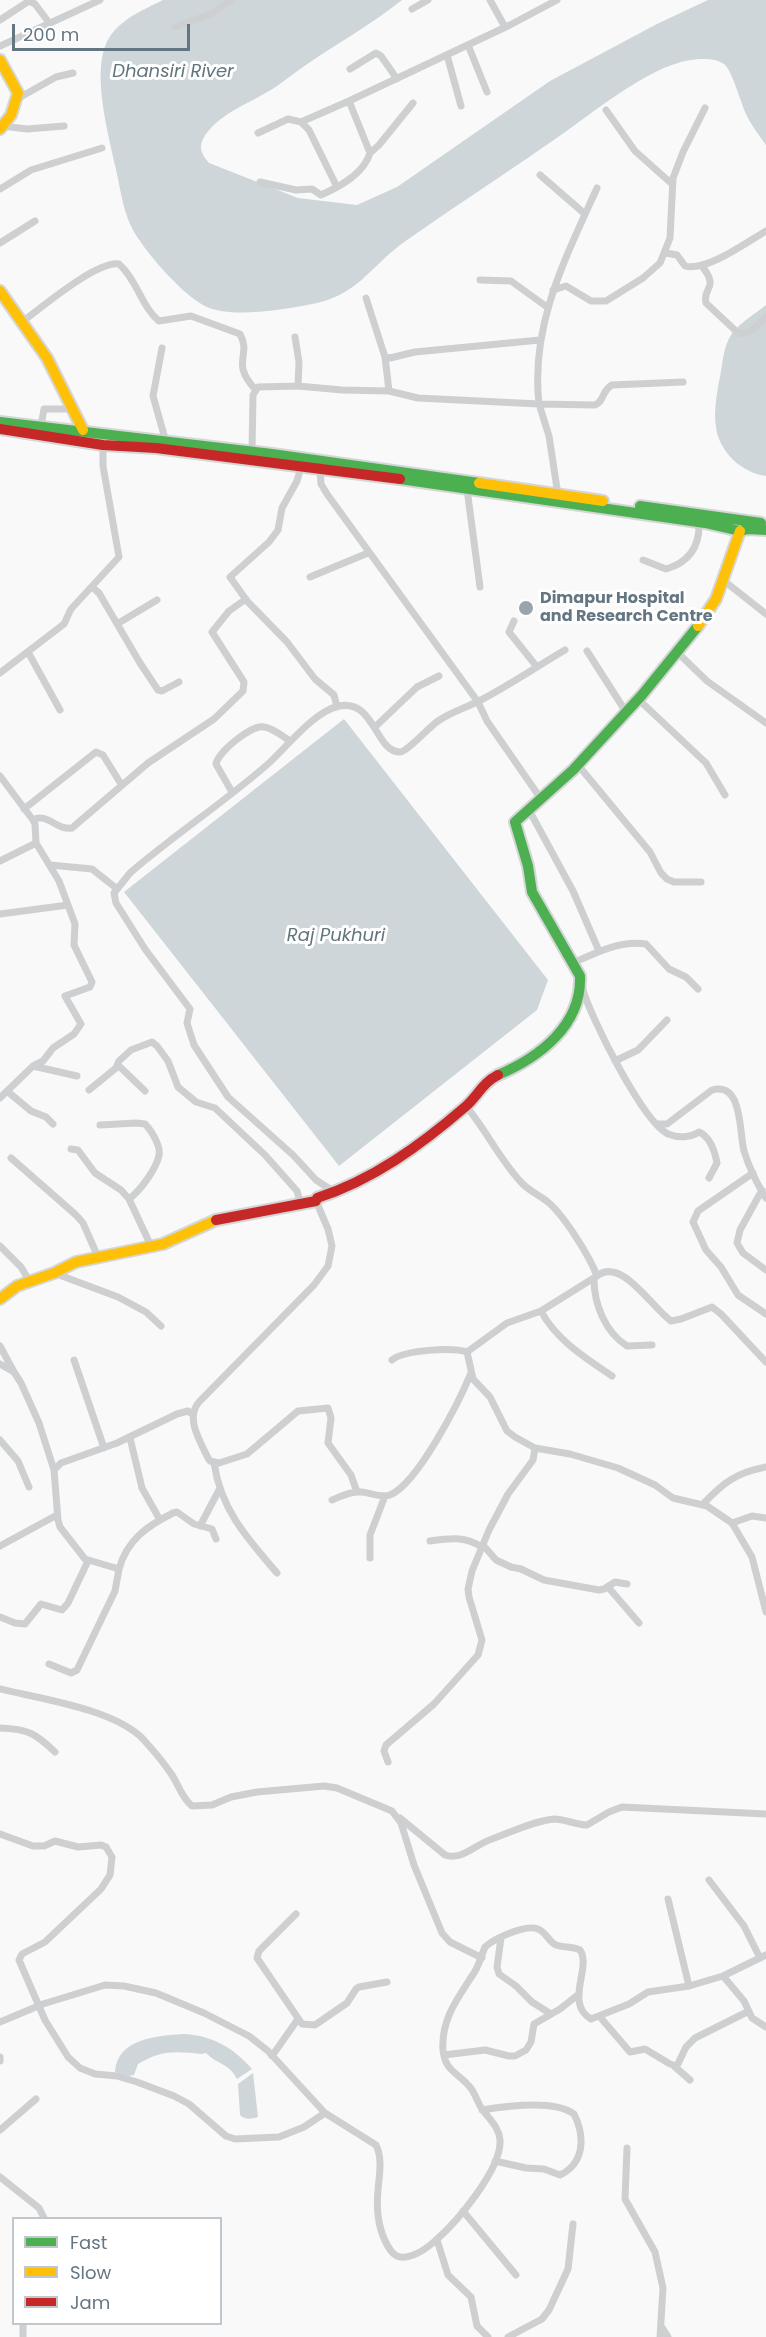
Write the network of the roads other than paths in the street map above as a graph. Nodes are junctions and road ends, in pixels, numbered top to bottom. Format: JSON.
{"nodes":[{"id":1,"x":100,"y":0,"type":"edge"},
{"id":2,"x":231,"y":0,"type":"edge"},
{"id":3,"x":428,"y":0,"type":"edge"},
{"id":4,"x":490,"y":0,"type":"edge"},
{"id":5,"x":557,"y":0,"type":"edge"},
{"id":6,"x":412,"y":9,"type":"dead end"},
{"id":7,"x":0,"y":21,"type":"edge"},
{"id":8,"x":50,"y":24,"type":"junction"},
{"id":9,"x":175,"y":27,"type":"dead end"},
{"id":10,"x":505,"y":27,"type":"junction"},
{"id":11,"x":468,"y":45,"type":"junction"},
{"id":12,"x":0,"y":46,"type":"edge"},
{"id":13,"x":447,"y":55,"type":"junction"},
{"id":14,"x":0,"y":60,"type":"edge"},
{"id":15,"x":350,"y":69,"type":"dead end"},
{"id":16,"x":73,"y":73,"type":"dead end"},
{"id":17,"x":397,"y":79,"type":"junction"},
{"id":18,"x":487,"y":92,"type":"dead end"},
{"id":19,"x":17,"y":99,"type":"junction"},
{"id":20,"x":349,"y":101,"type":"junction"},
{"id":21,"x":413,"y":103,"type":"dead end"},
{"id":22,"x":461,"y":106,"type":"dead end"},
{"id":23,"x":705,"y":108,"type":"dead end"},
{"id":24,"x":606,"y":110,"type":"dead end"},
{"id":25,"x":301,"y":122,"type":"junction"},
{"id":26,"x":64,"y":126,"type":"dead end"},
{"id":27,"x":1,"y":128,"type":"edge"},
{"id":28,"x":258,"y":133,"type":"dead end"},
{"id":29,"x":102,"y":148,"type":"dead end"},
{"id":30,"x":369,"y":153,"type":"junction"},
{"id":31,"x":540,"y":175,"type":"dead end"},
{"id":32,"x":260,"y":182,"type":"dead end"},
{"id":33,"x":672,"y":184,"type":"junction"},
{"id":34,"x":337,"y":187,"type":"junction"},
{"id":35,"x":597,"y":188,"type":"dead end"},
{"id":36,"x":0,"y":189,"type":"edge"},
{"id":37,"x":585,"y":214,"type":"junction"},
{"id":38,"x":35,"y":221,"type":"dead end"},
{"id":39,"x":766,"y":231,"type":"edge"},
{"id":40,"x":0,"y":243,"type":"edge"},
{"id":41,"x":666,"y":253,"type":"junction"},
{"id":42,"x":702,"y":266,"type":"junction"},
{"id":43,"x":480,"y":280,"type":"dead end"},
{"id":44,"x":553,"y":290,"type":"junction"},
{"id":45,"x":1,"y":293,"type":"edge"},
{"id":46,"x":366,"y":297,"type":"dead end"},
{"id":47,"x":547,"y":307,"type":"junction"},
{"id":48,"x":766,"y":317,"type":"edge"},
{"id":49,"x":22,"y":322,"type":"junction"},
{"id":50,"x":295,"y":337,"type":"dead end"},
{"id":51,"x":540,"y":340,"type":"junction"},
{"id":52,"x":162,"y":348,"type":"dead end"},
{"id":53,"x":385,"y":357,"type":"junction"},
{"id":54,"x":683,"y":382,"type":"dead end"},
{"id":55,"x":298,"y":386,"type":"junction"},
{"id":56,"x":255,"y":389,"type":"junction"},
{"id":57,"x":389,"y":391,"type":"junction"},
{"id":58,"x":539,"y":404,"type":"junction"},
{"id":59,"x":72,"y":409,"type":"junction"},
{"id":60,"x":0,"y":422,"type":"edge"},
{"id":61,"x":42,"y":426,"type":"junction"},
{"id":62,"x":0,"y":429,"type":"edge"},
{"id":63,"x":83,"y":430,"type":"junction"},
{"id":64,"x":164,"y":441,"type":"junction"},
{"id":65,"x":103,"y":445,"type":"junction"},
{"id":66,"x":252,"y":452,"type":"junction"},
{"id":67,"x":301,"y":467,"type":"junction"},
{"id":68,"x":320,"y":468,"type":"junction"},
{"id":69,"x":467,"y":489,"type":"junction"},
{"id":70,"x":558,"y":495,"type":"junction"},
{"id":71,"x":699,"y":522,"type":"junction"},
{"id":72,"x":766,"y":523,"type":"edge"},
{"id":73,"x":766,"y":530,"type":"edge"},
{"id":74,"x":740,"y":531,"type":"junction"},
{"id":75,"x":368,"y":554,"type":"junction"},
{"id":76,"x":644,"y":560,"type":"dead end"},
{"id":77,"x":310,"y":578,"type":"dead end"},
{"id":78,"x":723,"y":580,"type":"junction"},
{"id":79,"x":92,"y":587,"type":"junction"},
{"id":80,"x":480,"y":587,"type":"dead end"},
{"id":81,"x":246,"y":599,"type":"junction"},
{"id":82,"x":157,"y":600,"type":"dead end"},
{"id":83,"x":766,"y":614,"type":"edge"},
{"id":84,"x":514,"y":621,"type":"dead end"},
{"id":85,"x":117,"y":624,"type":"junction"},
{"id":86,"x":565,"y":650,"type":"dead end"},
{"id":87,"x":587,"y":651,"type":"dead end"},
{"id":88,"x":28,"y":652,"type":"junction"},
{"id":89,"x":677,"y":652,"type":"junction"},
{"id":90,"x":537,"y":667,"type":"junction"},
{"id":91,"x":0,"y":672,"type":"edge"},
{"id":92,"x":439,"y":676,"type":"dead end"},
{"id":93,"x":179,"y":682,"type":"dead end"},
{"id":94,"x":638,"y":699,"type":"junction"},
{"id":95,"x":478,"y":702,"type":"junction"},
{"id":96,"x":337,"y":707,"type":"junction"},
{"id":97,"x":60,"y":710,"type":"dead end"},
{"id":98,"x":626,"y":712,"type":"junction"},
{"id":99,"x":766,"y":723,"type":"edge"},
{"id":100,"x":375,"y":727,"type":"junction"},
{"id":101,"x":290,"y":741,"type":"junction"},
{"id":102,"x":578,"y":765,"type":"junction"},
{"id":103,"x":0,"y":776,"type":"edge"},
{"id":104,"x":121,"y":784,"type":"junction"},
{"id":105,"x":232,"y":792,"type":"junction"},
{"id":106,"x":725,"y":795,"type":"dead end"},
{"id":107,"x":541,"y":799,"type":"junction"},
{"id":108,"x":24,"y":809,"type":"junction"},
{"id":109,"x":529,"y":810,"type":"junction"},
{"id":110,"x":33,"y":820,"type":"junction"},
{"id":111,"x":36,"y":843,"type":"junction"},
{"id":112,"x":0,"y":861,"type":"edge"},
{"id":113,"x":50,"y":865,"type":"junction"},
{"id":114,"x":701,"y":882,"type":"dead end"},
{"id":115,"x":116,"y":888,"type":"junction"},
{"id":116,"x":68,"y":905,"type":"junction"},
{"id":117,"x":0,"y":914,"type":"edge"},
{"id":118,"x":599,"y":951,"type":"junction"},
{"id":119,"x":573,"y":963,"type":"junction"},
{"id":120,"x":582,"y":988,"type":"junction"},
{"id":121,"x":698,"y":988,"type":"dead end"},
{"id":122,"x":667,"y":1020,"type":"dead end"},
{"id":123,"x":615,"y":1061,"type":"junction"},
{"id":124,"x":33,"y":1066,"type":"junction"},
{"id":125,"x":119,"y":1066,"type":"junction"},
{"id":126,"x":77,"y":1076,"type":"dead end"},
{"id":127,"x":89,"y":1090,"type":"dead end"},
{"id":128,"x":7,"y":1091,"type":"junction"},
{"id":129,"x":145,"y":1091,"type":"dead end"},
{"id":130,"x":0,"y":1098,"type":"edge"},
{"id":131,"x":466,"y":1106,"type":"junction"},
{"id":132,"x":53,"y":1124,"type":"dead end"},
{"id":133,"x":658,"y":1124,"type":"junction"},
{"id":134,"x":100,"y":1125,"type":"dead end"},
{"id":135,"x":71,"y":1149,"type":"dead end"},
{"id":136,"x":11,"y":1158,"type":"dead end"},
{"id":137,"x":753,"y":1173,"type":"junction"},
{"id":138,"x":709,"y":1178,"type":"dead end"},
{"id":139,"x":762,"y":1191,"type":"junction"},
{"id":140,"x":336,"y":1193,"type":"junction"},
{"id":141,"x":766,"y":1198,"type":"edge"},
{"id":142,"x":129,"y":1199,"type":"junction"},
{"id":143,"x":316,"y":1201,"type":"junction"},
{"id":144,"x":301,"y":1204,"type":"junction"},
{"id":145,"x":0,"y":1246,"type":"edge"},
{"id":146,"x":151,"y":1246,"type":"junction"},
{"id":147,"x":98,"y":1257,"type":"junction"},
{"id":148,"x":766,"y":1270,"type":"edge"},
{"id":149,"x":54,"y":1273,"type":"junction"},
{"id":150,"x":596,"y":1278,"type":"junction"},
{"id":151,"x":30,"y":1281,"type":"junction"},
{"id":152,"x":0,"y":1299,"type":"edge"},
{"id":153,"x":541,"y":1311,"type":"junction"},
{"id":154,"x":766,"y":1314,"type":"edge"},
{"id":155,"x":160,"y":1326,"type":"dead end"},
{"id":156,"x":652,"y":1345,"type":"dead end"},
{"id":157,"x":0,"y":1346,"type":"edge"},
{"id":158,"x":467,"y":1352,"type":"junction"},
{"id":159,"x":74,"y":1360,"type":"dead end"},
{"id":160,"x":392,"y":1360,"type":"dead end"},
{"id":161,"x":766,"y":1362,"type":"edge"},
{"id":162,"x":0,"y":1364,"type":"edge"},
{"id":163,"x":14,"y":1372,"type":"junction"},
{"id":164,"x":471,"y":1373,"type":"junction"},
{"id":165,"x":612,"y":1376,"type":"dead end"},
{"id":166,"x":192,"y":1414,"type":"junction"},
{"id":167,"x":130,"y":1438,"type":"junction"},
{"id":168,"x":0,"y":1440,"type":"edge"},
{"id":169,"x":104,"y":1448,"type":"junction"},
{"id":170,"x":535,"y":1448,"type":"junction"},
{"id":171,"x":214,"y":1463,"type":"junction"},
{"id":172,"x":766,"y":1467,"type":"edge"},
{"id":173,"x":54,"y":1470,"type":"junction"},
{"id":174,"x":29,"y":1486,"type":"dead end"},
{"id":175,"x":219,"y":1490,"type":"junction"},
{"id":176,"x":357,"y":1492,"type":"junction"},
{"id":177,"x":385,"y":1496,"type":"junction"},
{"id":178,"x":332,"y":1500,"type":"dead end"},
{"id":179,"x":703,"y":1504,"type":"junction"},
{"id":180,"x":57,"y":1515,"type":"junction"},
{"id":181,"x":766,"y":1518,"type":"edge"},
{"id":182,"x":160,"y":1520,"type":"junction"},
{"id":183,"x":732,"y":1523,"type":"junction"},
{"id":184,"x":200,"y":1526,"type":"junction"},
{"id":185,"x":216,"y":1539,"type":"dead end"},
{"id":186,"x":430,"y":1541,"type":"dead end"},
{"id":187,"x":0,"y":1546,"type":"edge"},
{"id":188,"x":483,"y":1546,"type":"junction"},
{"id":189,"x":370,"y":1558,"type":"dead end"},
{"id":190,"x":88,"y":1561,"type":"junction"},
{"id":191,"x":119,"y":1569,"type":"junction"},
{"id":192,"x":278,"y":1573,"type":"dead end"},
{"id":193,"x":627,"y":1584,"type":"dead end"},
{"id":194,"x":608,"y":1587,"type":"junction"},
{"id":195,"x":766,"y":1612,"type":"edge"},
{"id":196,"x":0,"y":1617,"type":"edge"},
{"id":197,"x":639,"y":1623,"type":"dead end"},
{"id":198,"x":49,"y":1664,"type":"dead end"},
{"id":199,"x":0,"y":1689,"type":"edge"},
{"id":200,"x":0,"y":1728,"type":"edge"},
{"id":201,"x":55,"y":1752,"type":"dead end"},
{"id":202,"x":388,"y":1762,"type":"dead end"},
{"id":203,"x":766,"y":1814,"type":"edge"},
{"id":204,"x":397,"y":1816,"type":"junction"},
{"id":205,"x":0,"y":1834,"type":"edge"},
{"id":206,"x":709,"y":1880,"type":"dead end"},
{"id":207,"x":668,"y":1899,"type":"dead end"},
{"id":208,"x":296,"y":1914,"type":"dead end"},
{"id":209,"x":501,"y":1938,"type":"junction"},
{"id":210,"x":763,"y":1956,"type":"edge"},
{"id":211,"x":482,"y":1958,"type":"junction"},
{"id":212,"x":723,"y":1976,"type":"junction"},
{"id":213,"x":387,"y":1982,"type":"dead end"},
{"id":214,"x":689,"y":1986,"type":"junction"},
{"id":215,"x":579,"y":1994,"type":"junction"},
{"id":216,"x":39,"y":2006,"type":"junction"},
{"id":217,"x":749,"y":2011,"type":"junction"},
{"id":218,"x":551,"y":2014,"type":"junction"},
{"id":219,"x":600,"y":2017,"type":"junction"},
{"id":220,"x":298,"y":2019,"type":"junction"},
{"id":221,"x":0,"y":2022,"type":"edge"},
{"id":222,"x":766,"y":2027,"type":"edge"},
{"id":223,"x":444,"y":2055,"type":"junction"},
{"id":224,"x":272,"y":2056,"type":"junction"},
{"id":225,"x":675,"y":2066,"type":"junction"},
{"id":226,"x":690,"y":2080,"type":"dead end"},
{"id":227,"x":36,"y":2098,"type":"dead end"},
{"id":228,"x":482,"y":2110,"type":"junction"},
{"id":229,"x":325,"y":2114,"type":"junction"},
{"id":230,"x":0,"y":2130,"type":"edge"},
{"id":231,"x":627,"y":2148,"type":"dead end"},
{"id":232,"x":495,"y":2161,"type":"junction"},
{"id":233,"x":0,"y":2177,"type":"edge"},
{"id":234,"x":463,"y":2211,"type":"junction"},
{"id":235,"x":44,"y":2217,"type":"edge"},
{"id":236,"x":573,"y":2224,"type":"dead end"},
{"id":237,"x":437,"y":2240,"type":"junction"},
{"id":238,"x":516,"y":2275,"type":"dead end"},
{"id":239,"x":662,"y":2326,"type":"junction"},
{"id":240,"x":488,"y":2337,"type":"edge"},
{"id":241,"x":508,"y":2337,"type":"edge"},
{"id":242,"x":660,"y":2337,"type":"edge"},
{"id":243,"x":668,"y":2337,"type":"edge"}],
"edges":[{"from":1,"to":8,"type":"street"},
{"from":2,"to":9,"type":"street"},
{"from":3,"to":6,"type":"street"},
{"from":4,"to":10,"type":"street"},
{"from":5,"to":10,"type":"street"},
{"from":7,"to":8,"type":"street"},
{"from":8,"to":12,"type":"street"},
{"from":10,"to":11,"type":"street"},
{"from":11,"to":13,"type":"street"},
{"from":11,"to":18,"type":"street"},
{"from":13,"to":17,"type":"street"},
{"from":13,"to":22,"type":"street"},
{"from":14,"to":19,"type":"main road"},
{"from":15,"to":17,"type":"street"},
{"from":16,"to":19,"type":"street"},
{"from":17,"to":20,"type":"street"},
{"from":19,"to":27,"type":"main road"},
{"from":20,"to":25,"type":"street"},
{"from":20,"to":30,"type":"street"},
{"from":21,"to":30,"type":"street"},
{"from":23,"to":33,"type":"street"},
{"from":24,"to":33,"type":"street"},
{"from":25,"to":28,"type":"street"},
{"from":25,"to":34,"type":"street"},
{"from":26,"to":27,"type":"street"},
{"from":29,"to":36,"type":"street"},
{"from":30,"to":34,"type":"street"},
{"from":31,"to":37,"type":"street"},
{"from":32,"to":34,"type":"street"},
{"from":33,"to":41,"type":"street"},
{"from":35,"to":37,"type":"street"},
{"from":37,"to":44,"type":"street"},
{"from":38,"to":40,"type":"street"},
{"from":39,"to":42,"type":"street"},
{"from":41,"to":42,"type":"street"},
{"from":41,"to":44,"type":"street"},
{"from":42,"to":48,"type":"street"},
{"from":43,"to":47,"type":"street"},
{"from":44,"to":47,"type":"street"},
{"from":45,"to":49,"type":"main road"},
{"from":46,"to":53,"type":"street"},
{"from":47,"to":51,"type":"street"},
{"from":49,"to":56,"type":"street"},
{"from":49,"to":59,"type":"main road"},
{"from":50,"to":55,"type":"street"},
{"from":51,"to":53,"type":"street"},
{"from":51,"to":58,"type":"street"},
{"from":52,"to":64,"type":"street"},
{"from":53,"to":57,"type":"street"},
{"from":54,"to":58,"type":"street"},
{"from":55,"to":56,"type":"street"},
{"from":55,"to":57,"type":"street"},
{"from":56,"to":66,"type":"street"},
{"from":57,"to":58,"type":"street"},
{"from":58,"to":70,"type":"street"},
{"from":59,"to":61,"type":"street"},
{"from":59,"to":63,"type":"main road"},
{"from":60,"to":61,"type":"main road"},
{"from":61,"to":63,"type":"main road"},
{"from":62,"to":65,"type":"main road"},
{"from":63,"to":64,"type":"main road"},
{"from":64,"to":66,"type":"main road"},
{"from":65,"to":67,"type":"main road"},
{"from":65,"to":79,"type":"street"},
{"from":66,"to":70,"type":"main road"},
{"from":67,"to":68,"type":"main road"},
{"from":67,"to":81,"type":"street"},
{"from":68,"to":69,"type":"main road"},
{"from":68,"to":75,"type":"street"},
{"from":69,"to":71,"type":"main road"},
{"from":69,"to":80,"type":"street"},
{"from":70,"to":72,"type":"main road"},
{"from":71,"to":74,"type":"main road"},
{"from":71,"to":76,"type":"street"},
{"from":73,"to":74,"type":"main road"},
{"from":74,"to":78,"type":"main road"},
{"from":75,"to":77,"type":"street"},
{"from":75,"to":95,"type":"street"},
{"from":78,"to":83,"type":"street"},
{"from":78,"to":89,"type":"main road"},
{"from":79,"to":85,"type":"street"},
{"from":79,"to":88,"type":"street"},
{"from":81,"to":96,"type":"street"},
{"from":81,"to":104,"type":"street"},
{"from":82,"to":85,"type":"street"},
{"from":84,"to":90,"type":"street"},
{"from":85,"to":93,"type":"street"},
{"from":86,"to":90,"type":"street"},
{"from":87,"to":98,"type":"street"},
{"from":88,"to":91,"type":"street"},
{"from":88,"to":97,"type":"street"},
{"from":89,"to":94,"type":"main road"},
{"from":89,"to":99,"type":"street"},
{"from":90,"to":95,"type":"street"},
{"from":92,"to":100,"type":"street"},
{"from":94,"to":98,"type":"main road"},
{"from":94,"to":106,"type":"street"},
{"from":95,"to":100,"type":"street"},
{"from":95,"to":107,"type":"street"},
{"from":96,"to":100,"type":"street"},
{"from":96,"to":101,"type":"street"},
{"from":98,"to":102,"type":"main road"},
{"from":101,"to":105,"type":"street"},
{"from":101,"to":105,"type":"street"},
{"from":102,"to":107,"type":"main road"},
{"from":102,"to":114,"type":"street"},
{"from":103,"to":108,"type":"street"},
{"from":104,"to":108,"type":"street"},
{"from":104,"to":110,"type":"street"},
{"from":105,"to":115,"type":"street"},
{"from":107,"to":109,"type":"main road"},
{"from":108,"to":110,"type":"street"},
{"from":109,"to":118,"type":"street"},
{"from":109,"to":119,"type":"main road"},
{"from":110,"to":111,"type":"street"},
{"from":111,"to":112,"type":"street"},
{"from":111,"to":113,"type":"street"},
{"from":113,"to":115,"type":"street"},
{"from":113,"to":116,"type":"street"},
{"from":115,"to":140,"type":"street"},
{"from":116,"to":117,"type":"street"},
{"from":116,"to":124,"type":"street"},
{"from":118,"to":119,"type":"street"},
{"from":118,"to":121,"type":"street"},
{"from":119,"to":120,"type":"main road"},
{"from":120,"to":123,"type":"street"},
{"from":120,"to":131,"type":"main road"},
{"from":122,"to":123,"type":"street"},
{"from":123,"to":133,"type":"street"},
{"from":124,"to":126,"type":"street"},
{"from":124,"to":128,"type":"street"},
{"from":125,"to":127,"type":"street"},
{"from":125,"to":129,"type":"street"},
{"from":125,"to":144,"type":"street"},
{"from":128,"to":130,"type":"street"},
{"from":128,"to":132,"type":"street"},
{"from":131,"to":140,"type":"main road"},
{"from":131,"to":150,"type":"street"},
{"from":133,"to":137,"type":"street"},
{"from":133,"to":138,"type":"street"},
{"from":134,"to":142,"type":"street"},
{"from":135,"to":142,"type":"street"},
{"from":136,"to":147,"type":"street"},
{"from":137,"to":139,"type":"street"},
{"from":137,"to":154,"type":"street"},
{"from":139,"to":141,"type":"street"},
{"from":139,"to":148,"type":"street"},
{"from":140,"to":143,"type":"main road"},
{"from":142,"to":146,"type":"street"},
{"from":143,"to":144,"type":"main road"},
{"from":143,"to":166,"type":"street"},
{"from":144,"to":146,"type":"main road"},
{"from":145,"to":151,"type":"street"},
{"from":146,"to":147,"type":"main road"},
{"from":147,"to":149,"type":"main road"},
{"from":149,"to":151,"type":"main road"},
{"from":149,"to":155,"type":"street"},
{"from":150,"to":153,"type":"street"},
{"from":150,"to":156,"type":"street"},
{"from":150,"to":161,"type":"street"},
{"from":151,"to":152,"type":"main road"},
{"from":153,"to":158,"type":"street"},
{"from":153,"to":165,"type":"street"},
{"from":157,"to":163,"type":"street"},
{"from":158,"to":160,"type":"street"},
{"from":158,"to":164,"type":"street"},
{"from":159,"to":169,"type":"street"},
{"from":162,"to":163,"type":"street"},
{"from":163,"to":173,"type":"street"},
{"from":164,"to":170,"type":"street"},
{"from":164,"to":177,"type":"street"},
{"from":166,"to":167,"type":"street"},
{"from":166,"to":171,"type":"street"},
{"from":167,"to":169,"type":"street"},
{"from":167,"to":182,"type":"street"},
{"from":168,"to":174,"type":"street"},
{"from":169,"to":173,"type":"street"},
{"from":170,"to":179,"type":"street"},
{"from":170,"to":188,"type":"street"},
{"from":171,"to":175,"type":"street"},
{"from":171,"to":176,"type":"street"},
{"from":172,"to":179,"type":"street"},
{"from":173,"to":180,"type":"street"},
{"from":175,"to":184,"type":"street"},
{"from":175,"to":192,"type":"street"},
{"from":176,"to":177,"type":"street"},
{"from":176,"to":178,"type":"street"},
{"from":177,"to":189,"type":"street"},
{"from":179,"to":183,"type":"street"},
{"from":180,"to":187,"type":"street"},
{"from":180,"to":190,"type":"street"},
{"from":181,"to":183,"type":"street"},
{"from":182,"to":184,"type":"street"},
{"from":182,"to":191,"type":"street"},
{"from":183,"to":195,"type":"street"},
{"from":184,"to":185,"type":"street"},
{"from":186,"to":188,"type":"street"},
{"from":188,"to":194,"type":"street"},
{"from":188,"to":202,"type":"street"},
{"from":190,"to":191,"type":"street"},
{"from":190,"to":196,"type":"street"},
{"from":191,"to":198,"type":"street"},
{"from":193,"to":194,"type":"street"},
{"from":194,"to":197,"type":"street"},
{"from":199,"to":204,"type":"street"},
{"from":200,"to":201,"type":"street"},
{"from":203,"to":204,"type":"street"},
{"from":204,"to":211,"type":"street"},
{"from":205,"to":216,"type":"street"},
{"from":206,"to":210,"type":"street"},
{"from":207,"to":214,"type":"street"},
{"from":208,"to":220,"type":"street"},
{"from":209,"to":211,"type":"street"},
{"from":209,"to":215,"type":"street"},
{"from":209,"to":218,"type":"street"},
{"from":210,"to":212,"type":"street"},
{"from":211,"to":223,"type":"street"},
{"from":212,"to":214,"type":"street"},
{"from":212,"to":217,"type":"street"},
{"from":213,"to":220,"type":"street"},
{"from":214,"to":219,"type":"street"},
{"from":215,"to":218,"type":"street"},
{"from":215,"to":219,"type":"street"},
{"from":216,"to":221,"type":"street"},
{"from":216,"to":224,"type":"street"},
{"from":216,"to":229,"type":"street"},
{"from":217,"to":222,"type":"street"},
{"from":217,"to":225,"type":"street"},
{"from":218,"to":223,"type":"street"},
{"from":219,"to":225,"type":"street"},
{"from":220,"to":224,"type":"street"},
{"from":223,"to":228,"type":"street"},
{"from":224,"to":229,"type":"street"},
{"from":225,"to":226,"type":"street"},
{"from":227,"to":230,"type":"street"},
{"from":228,"to":232,"type":"street"},
{"from":228,"to":232,"type":"street"},
{"from":229,"to":237,"type":"street"},
{"from":231,"to":239,"type":"street"},
{"from":232,"to":234,"type":"street"},
{"from":233,"to":235,"type":"street"},
{"from":234,"to":237,"type":"street"},
{"from":234,"to":238,"type":"street"},
{"from":236,"to":241,"type":"street"},
{"from":237,"to":240,"type":"street"},
{"from":239,"to":242,"type":"street"},
{"from":239,"to":243,"type":"street"}]}
